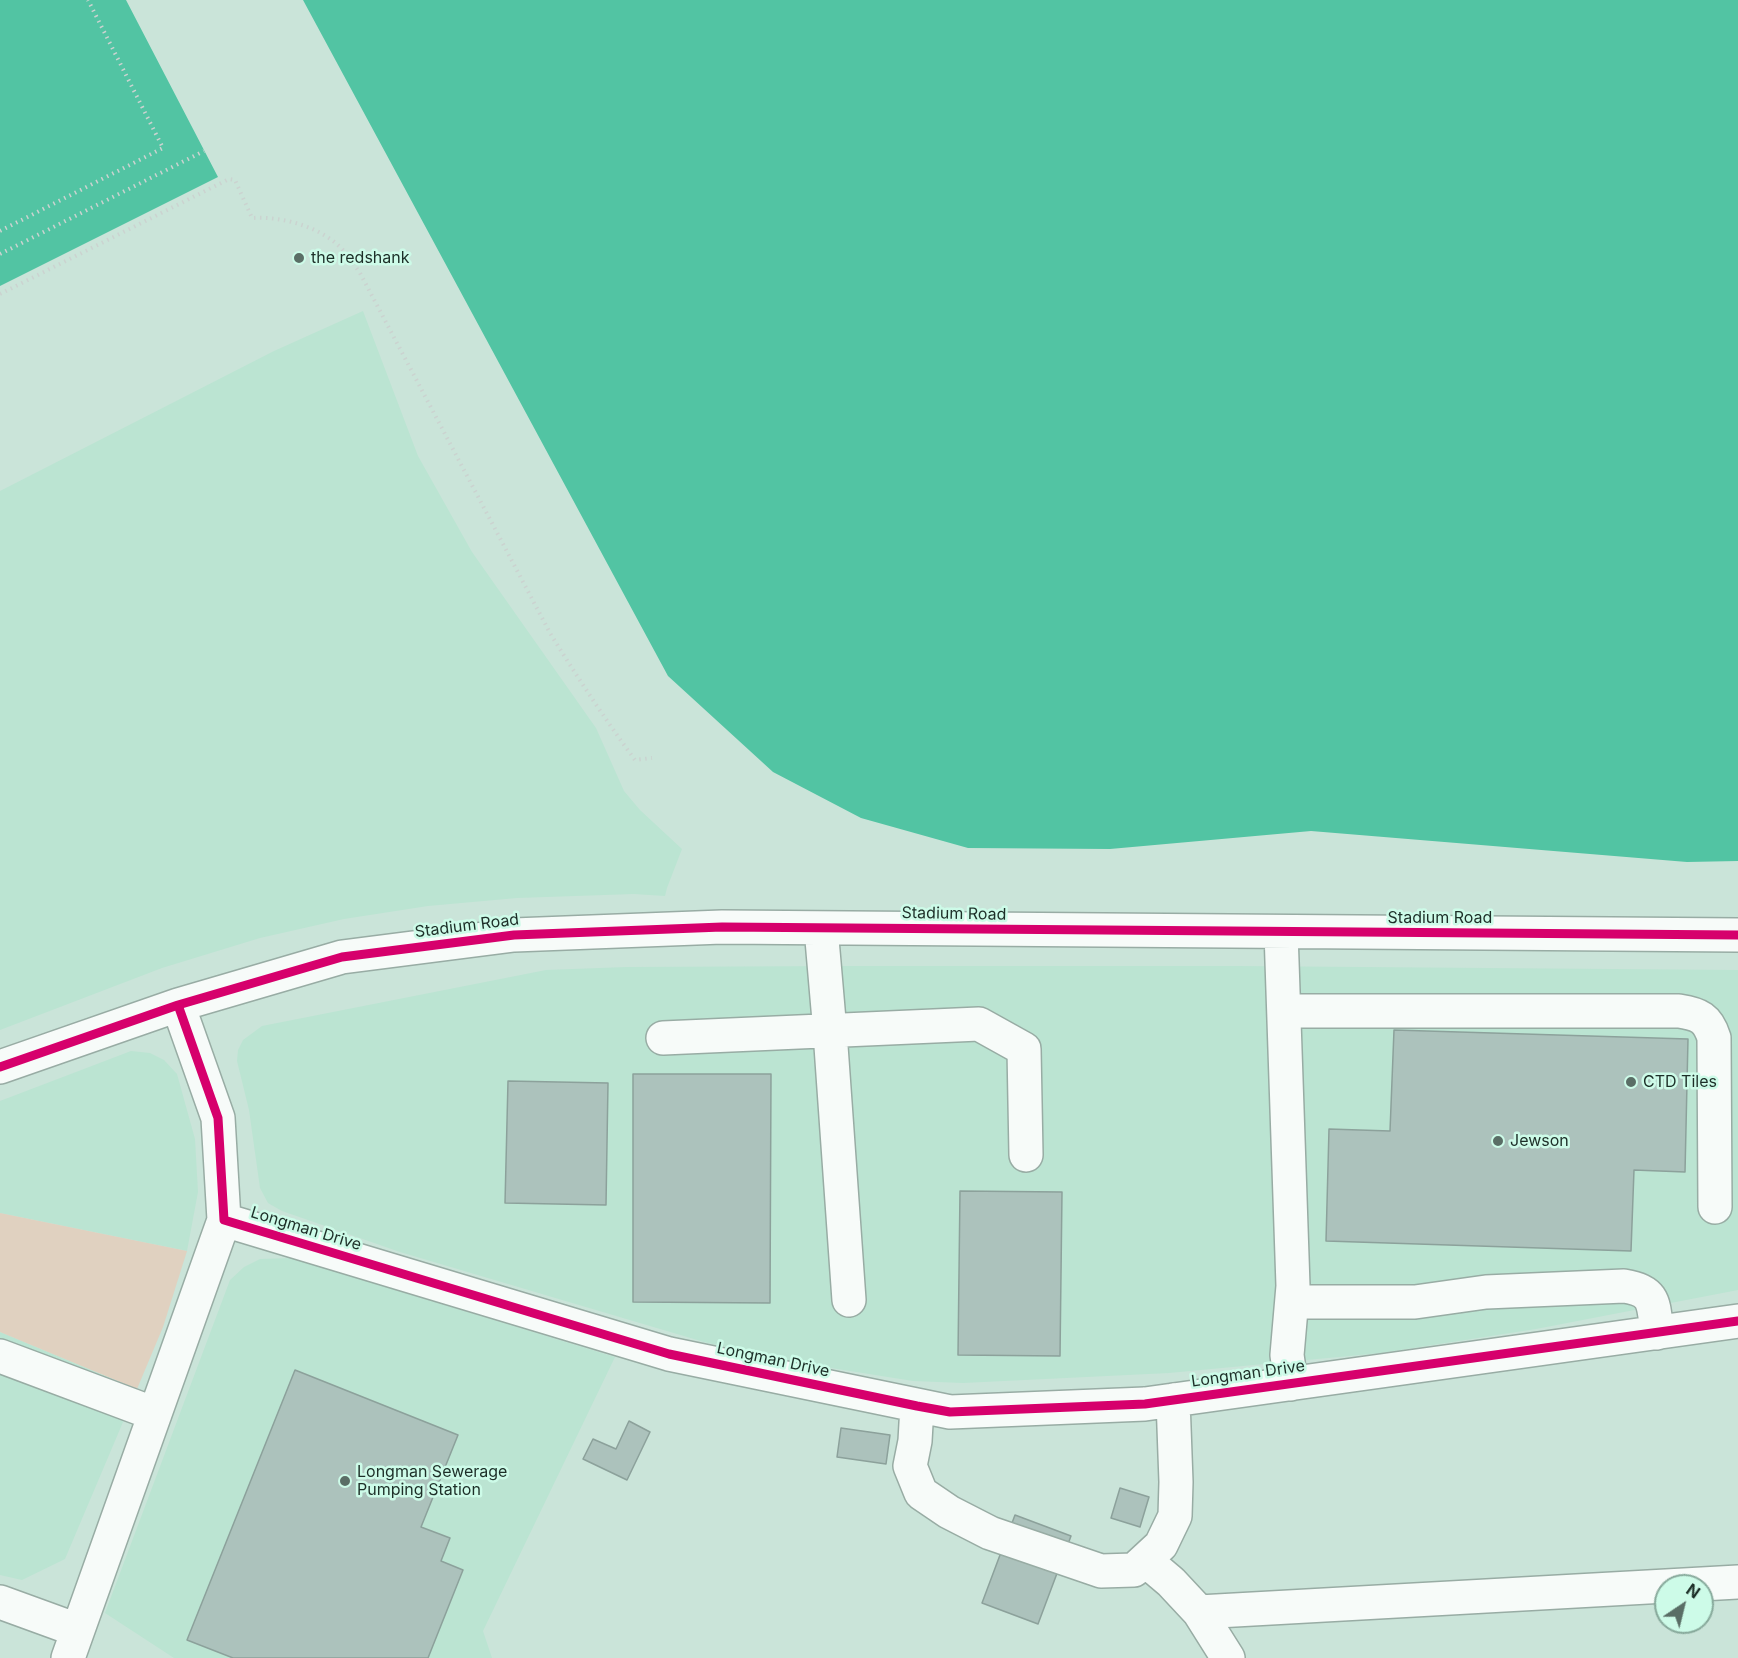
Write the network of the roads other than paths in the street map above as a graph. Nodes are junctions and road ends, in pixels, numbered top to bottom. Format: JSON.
{"nodes":[{"id":1,"x":820,"y":928,"type":"junction"},
{"id":2,"x":1281,"y":932,"type":"junction"},
{"id":3,"x":1738,"y":935,"type":"edge"},
{"id":4,"x":178,"y":1005,"type":"junction"},
{"id":5,"x":1284,"y":1011,"type":"junction"},
{"id":6,"x":830,"y":1032,"type":"junction"},
{"id":7,"x":663,"y":1038,"type":"dead end"},
{"id":8,"x":0,"y":1067,"type":"edge"},
{"id":9,"x":1026,"y":1155,"type":"dead end"},
{"id":10,"x":1715,"y":1207,"type":"dead end"},
{"id":11,"x":224,"y":1220,"type":"junction"},
{"id":12,"x":849,"y":1300,"type":"dead end"},
{"id":13,"x":1292,"y":1302,"type":"junction"},
{"id":14,"x":1738,"y":1322,"type":"edge"},
{"id":15,"x":1657,"y":1333,"type":"junction"},
{"id":16,"x":0,"y":1356,"type":"edge"},
{"id":17,"x":1291,"y":1384,"type":"junction"},
{"id":18,"x":1173,"y":1400,"type":"junction"},
{"id":19,"x":917,"y":1406,"type":"junction"},
{"id":20,"x":155,"y":1414,"type":"junction"},
{"id":21,"x":1145,"y":1560,"type":"junction"},
{"id":22,"x":1738,"y":1582,"type":"edge"},
{"id":23,"x":0,"y":1602,"type":"edge"},
{"id":24,"x":1198,"y":1612,"type":"junction"},
{"id":25,"x":71,"y":1651,"type":"edge"},
{"id":26,"x":1228,"y":1658,"type":"edge"}],
"edges":[{"from":1,"to":2,"type":"street","name":"Stadium Road"},
{"from":1,"to":4,"type":"street","name":"Stadium Road"},
{"from":1,"to":6,"type":"street"},
{"from":2,"to":3,"type":"street","name":"Stadium Road"},
{"from":2,"to":5,"type":"street"},
{"from":4,"to":8,"type":"street"},
{"from":4,"to":11,"type":"street","name":"Longman Drive"},
{"from":5,"to":10,"type":"street"},
{"from":5,"to":13,"type":"street"},
{"from":6,"to":7,"type":"street"},
{"from":6,"to":9,"type":"street"},
{"from":6,"to":12,"type":"street"},
{"from":11,"to":19,"type":"street","name":"Longman Drive"},
{"from":11,"to":20,"type":"street"},
{"from":13,"to":15,"type":"street"},
{"from":13,"to":17,"type":"street"},
{"from":14,"to":15,"type":"street","name":"Longman Drive"},
{"from":15,"to":17,"type":"street","name":"Longman Drive"},
{"from":16,"to":20,"type":"street"},
{"from":17,"to":18,"type":"street","name":"Longman Drive"},
{"from":18,"to":19,"type":"street","name":"Longman Drive"},
{"from":18,"to":21,"type":"street"},
{"from":19,"to":21,"type":"street"},
{"from":20,"to":25,"type":"street"},
{"from":21,"to":24,"type":"street"},
{"from":22,"to":24,"type":"street"},
{"from":23,"to":25,"type":"street"},
{"from":24,"to":26,"type":"street"}]}
